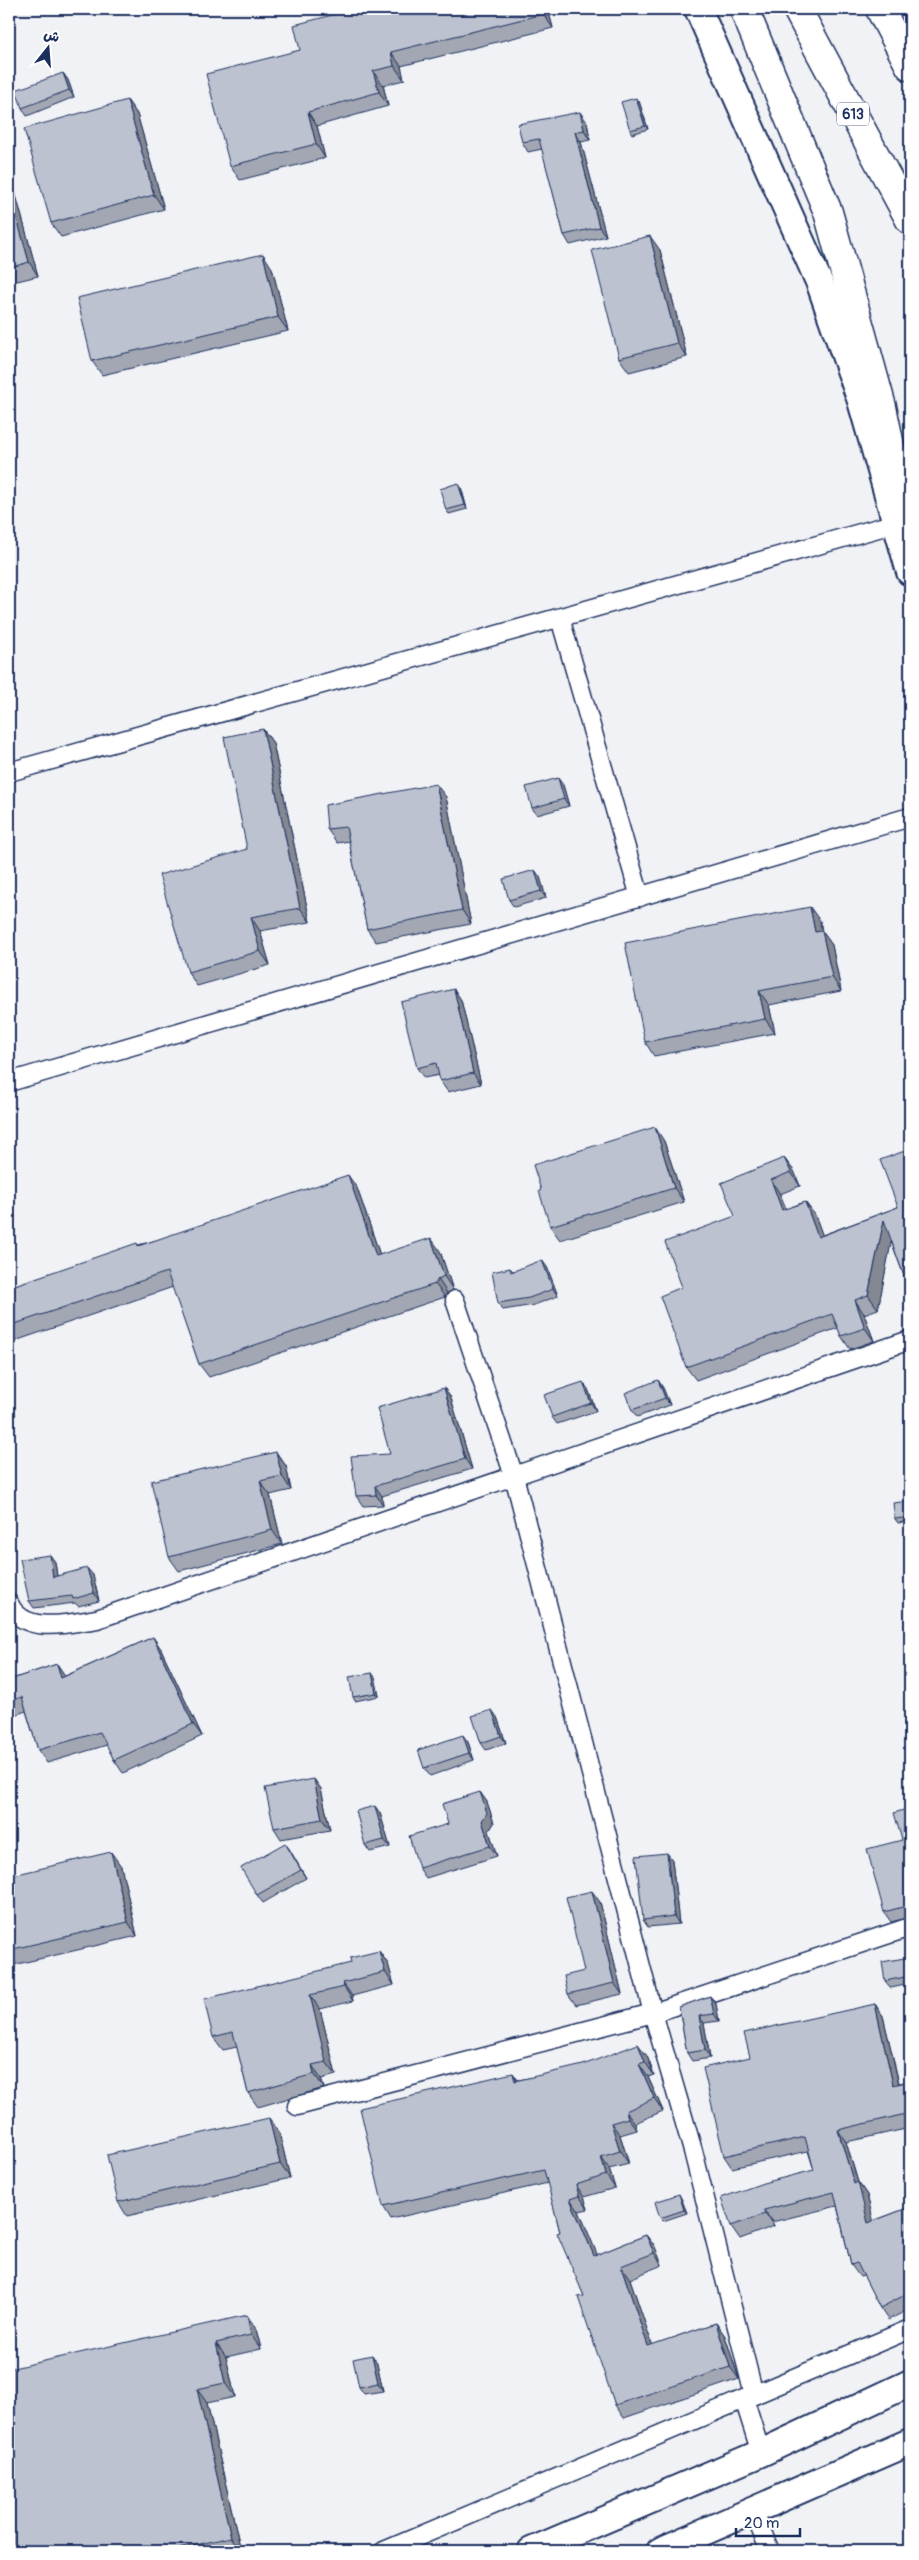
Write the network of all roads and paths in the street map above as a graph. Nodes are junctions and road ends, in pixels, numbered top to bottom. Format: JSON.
{"nodes":[{"id":1,"x":698,"y":9,"type":"edge"},
{"id":2,"x":744,"y":9,"type":"edge"},
{"id":3,"x":797,"y":9,"type":"edge"},
{"id":4,"x":880,"y":9,"type":"edge"},
{"id":5,"x":910,"y":66,"type":"edge"},
{"id":6,"x":910,"y":220,"type":"edge"},
{"id":7,"x":903,"y":532,"type":"edge"},
{"id":8,"x":910,"y":572,"type":"edge"},
{"id":9,"x":560,"y":618,"type":"junction"},
{"id":10,"x":9,"y":772,"type":"edge"},
{"id":11,"x":910,"y":817,"type":"edge"},
{"id":12,"x":640,"y":897,"type":"junction"},
{"id":13,"x":9,"y":1082,"type":"edge"},
{"id":14,"x":455,"y":1300,"type":"dead end"},
{"id":15,"x":910,"y":1340,"type":"edge"},
{"id":16,"x":514,"y":1476,"type":"junction"},
{"id":17,"x":9,"y":1603,"type":"edge"},
{"id":18,"x":910,"y":1927,"type":"edge"},
{"id":19,"x":653,"y":2013,"type":"junction"},
{"id":20,"x":297,"y":2106,"type":"dead end"},
{"id":21,"x":910,"y":2329,"type":"edge"},
{"id":22,"x":910,"y":2383,"type":"edge"},
{"id":23,"x":749,"y":2397,"type":"junction"},
{"id":24,"x":910,"y":2442,"type":"edge"},
{"id":25,"x":761,"y":2453,"type":"junction"},
{"id":26,"x":753,"y":2511,"type":"junction"},
{"id":27,"x":384,"y":2551,"type":"edge"},
{"id":28,"x":531,"y":2551,"type":"edge"},
{"id":29,"x":660,"y":2551,"type":"edge"},
{"id":30,"x":770,"y":2551,"type":"edge"}],
"edges":[{"from":1,"to":7,"type":"main road"},
{"from":2,"to":7,"type":"highway"},
{"from":3,"to":6,"type":"highway","number":"613"},
{"from":4,"to":5,"type":"highway"},
{"from":7,"to":8,"type":"main road"},
{"from":7,"to":9,"type":"street"},
{"from":9,"to":10,"type":"street"},
{"from":9,"to":12,"type":"street"},
{"from":11,"to":12,"type":"street"},
{"from":12,"to":13,"type":"street"},
{"from":14,"to":16,"type":"street"},
{"from":15,"to":16,"type":"street"},
{"from":16,"to":17,"type":"street"},
{"from":16,"to":19,"type":"street"},
{"from":18,"to":19,"type":"street"},
{"from":19,"to":20,"type":"street"},
{"from":19,"to":23,"type":"street"},
{"from":21,"to":23,"type":"street"},
{"from":22,"to":25,"type":"main road"},
{"from":23,"to":25,"type":"street"},
{"from":23,"to":27,"type":"street"},
{"from":24,"to":26,"type":"main road"},
{"from":25,"to":28,"type":"main road"},
{"from":26,"to":29,"type":"main road"},
{"from":26,"to":30,"type":"street"}]}
